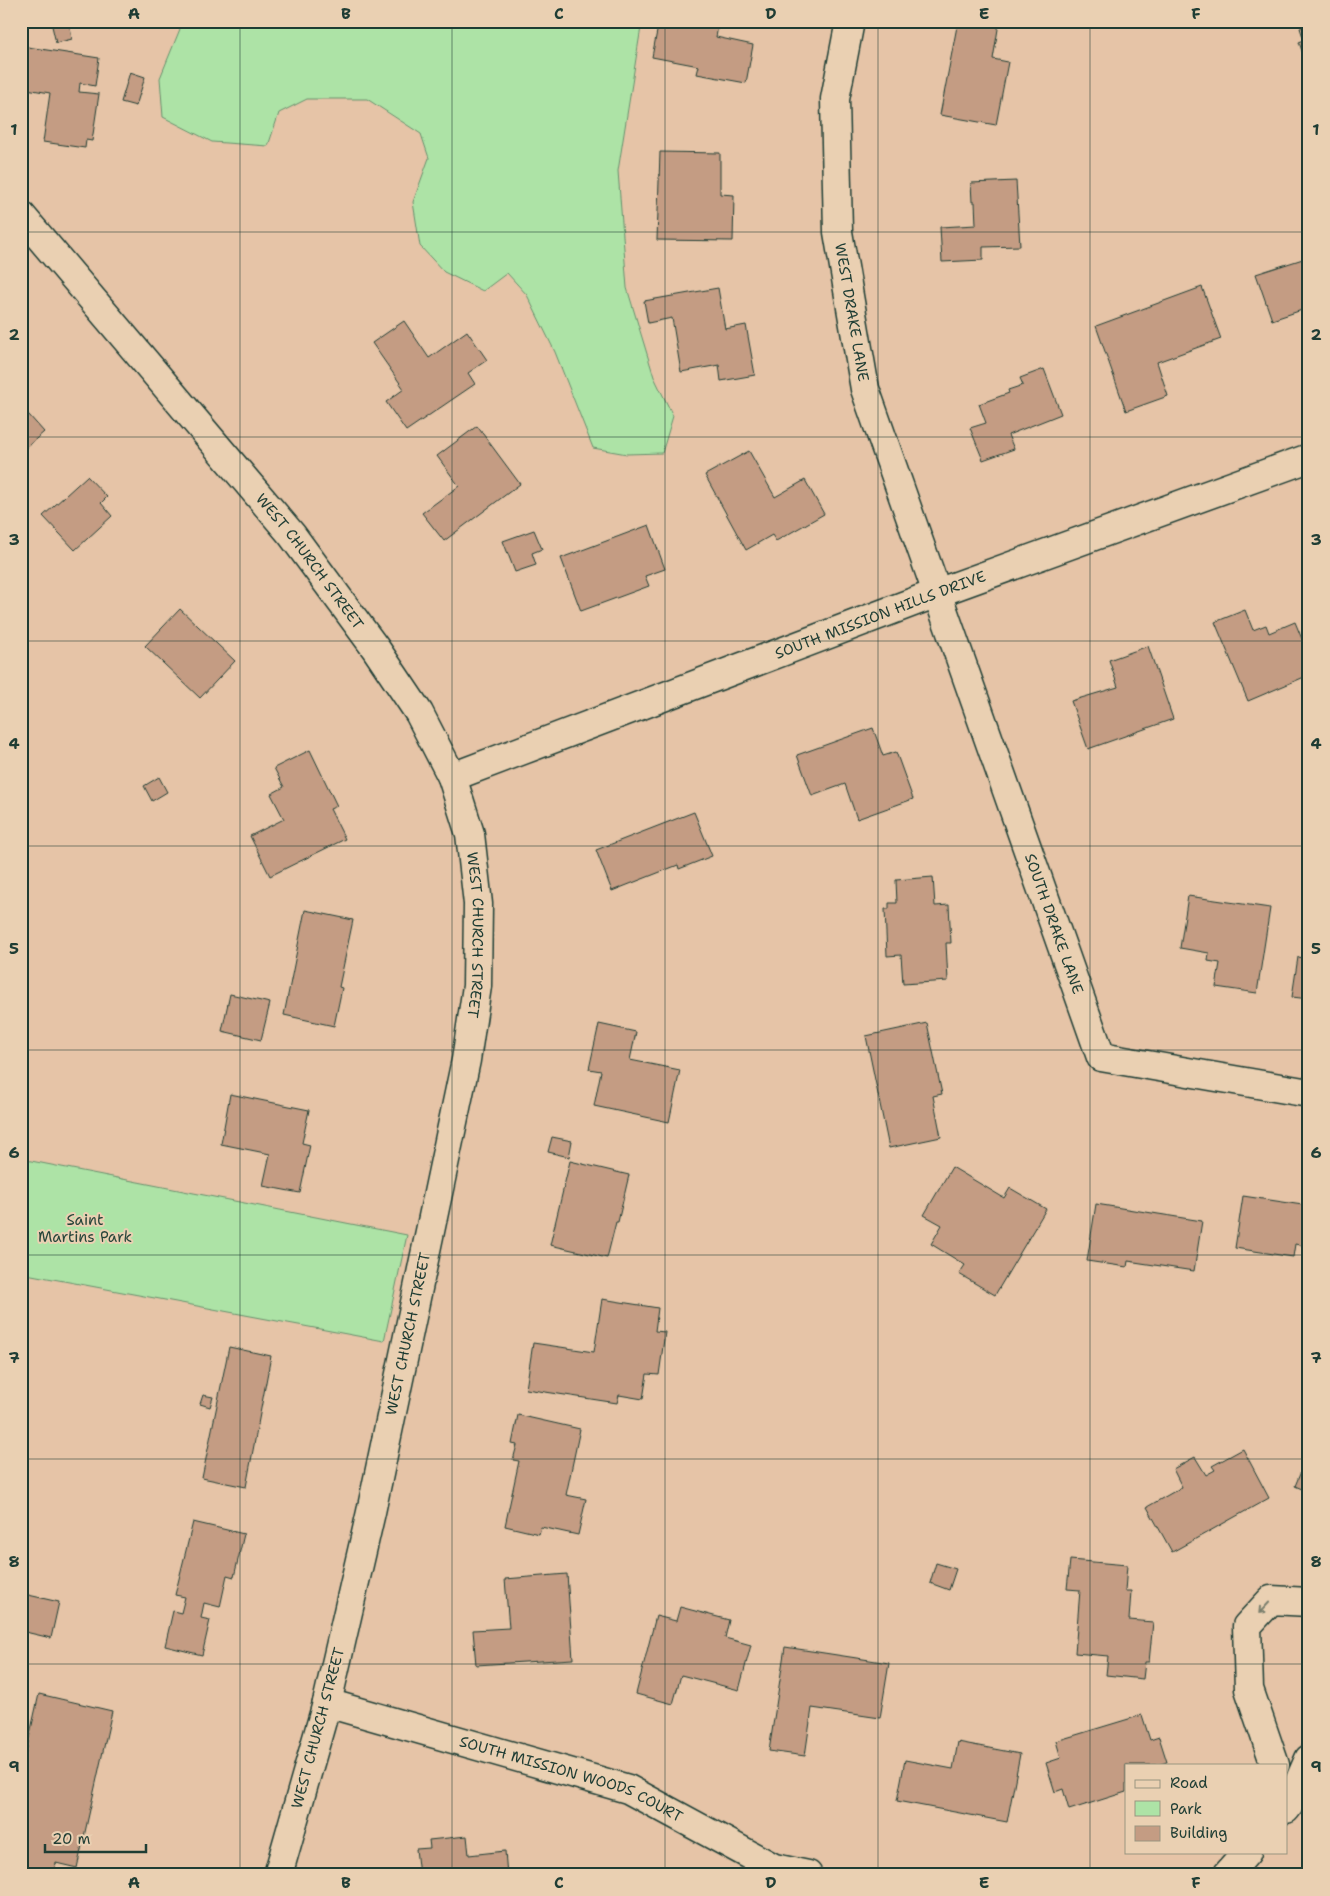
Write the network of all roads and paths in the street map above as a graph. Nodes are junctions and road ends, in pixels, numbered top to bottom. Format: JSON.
{"nodes":[{"id":1,"x":850,"y":21,"type":"edge"},
{"id":2,"x":21,"y":215,"type":"edge"},
{"id":3,"x":1309,"y":458,"type":"edge"},
{"id":4,"x":937,"y":593,"type":"junction"},
{"id":5,"x":452,"y":777,"type":"junction"},
{"id":6,"x":1309,"y":1092,"type":"edge"},
{"id":7,"x":1309,"y":1602,"type":"edge"},
{"id":8,"x":327,"y":1703,"type":"junction"},
{"id":9,"x":1309,"y":1759,"type":"edge"},
{"id":10,"x":1275,"y":1764,"type":"edge"},
{"id":11,"x":1288,"y":1802,"type":"edge"},
{"id":12,"x":1245,"y":1854,"type":"edge"},
{"id":13,"x":278,"y":1875,"type":"edge"},
{"id":14,"x":808,"y":1875,"type":"edge"},
{"id":15,"x":1227,"y":1875,"type":"edge"}],
"edges":[{"from":1,"to":4,"type":"street","name":"WEST DRAKE LANE"},
{"from":2,"to":5,"type":"street","name":"WEST CHURCH STREET"},
{"from":3,"to":4,"type":"street","name":"SOUTH MISSION HILLS DRIVE"},
{"from":4,"to":5,"type":"street","name":"SOUTH MISSION HILLS DRIVE"},
{"from":4,"to":6,"type":"street","name":"SOUTH DRAKE LANE"},
{"from":5,"to":8,"type":"street","name":"WEST CHURCH STREET"},
{"from":7,"to":10,"type":"street","one_way":true},
{"from":8,"to":13,"type":"street","name":"WEST CHURCH STREET"},
{"from":8,"to":14,"type":"street","name":"SOUTH MISSION WOODS COURT"},
{"from":9,"to":11,"type":"street"},
{"from":12,"to":15,"type":"street"}]}
